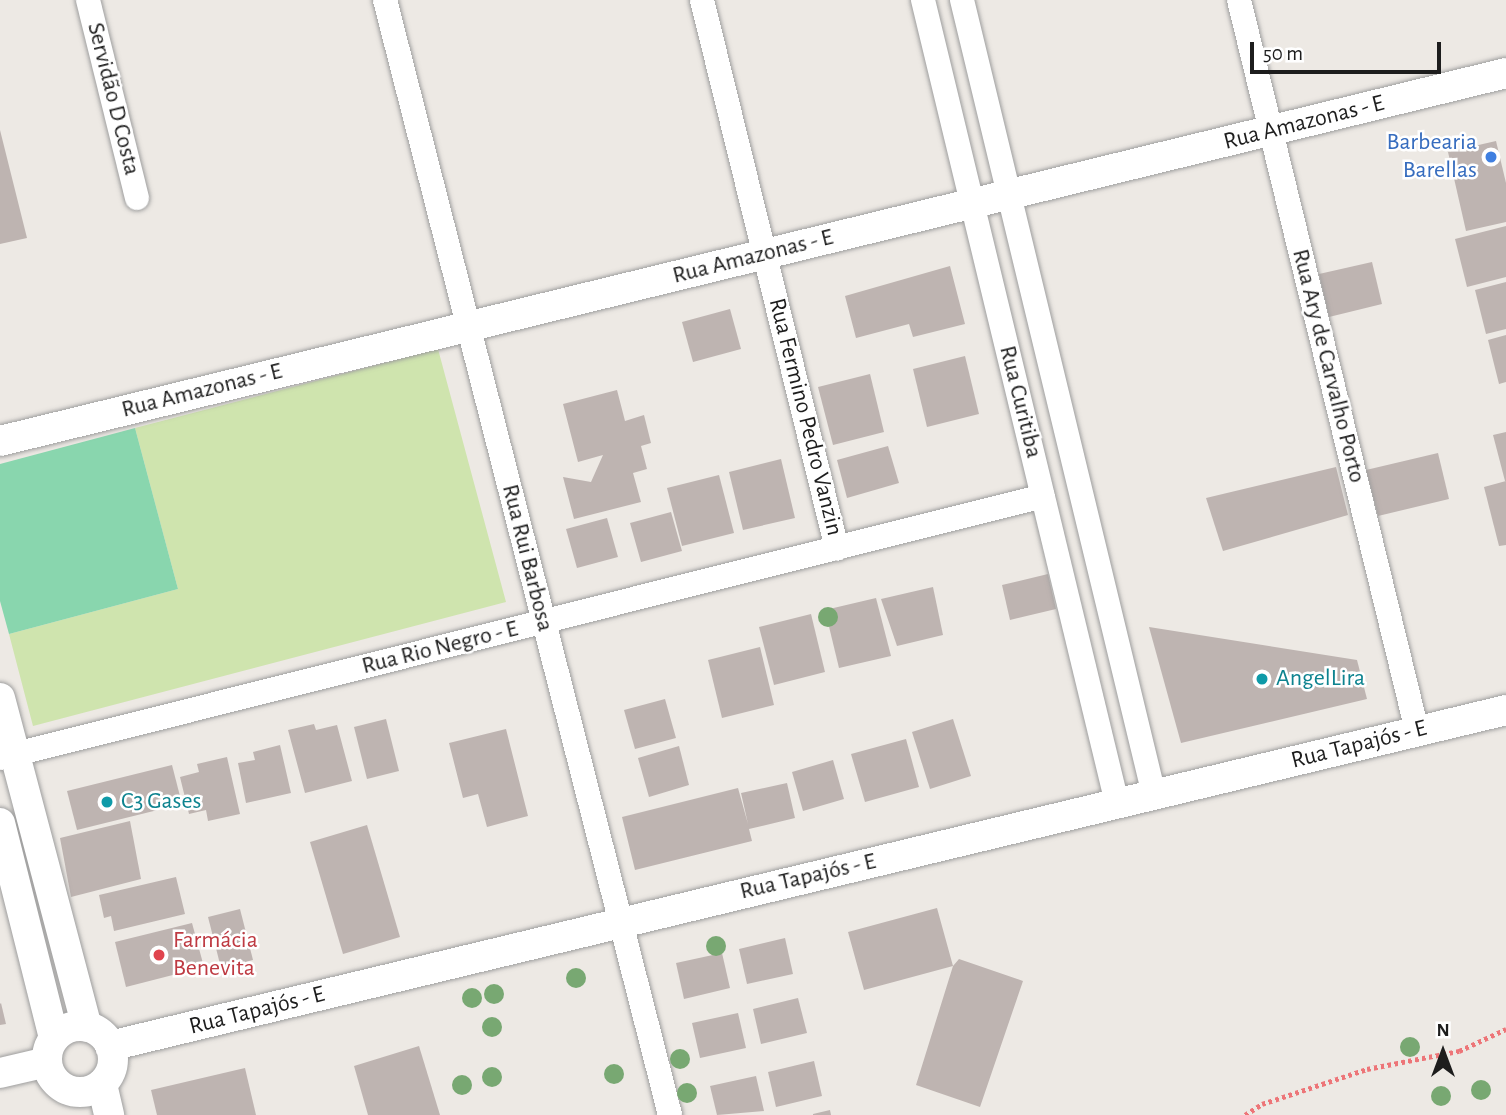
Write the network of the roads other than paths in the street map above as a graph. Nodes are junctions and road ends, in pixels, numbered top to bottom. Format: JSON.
{"nodes":[{"id":1,"x":88,"y":0,"type":"edge"},
{"id":2,"x":385,"y":0,"type":"edge"},
{"id":3,"x":702,"y":0,"type":"edge"},
{"id":4,"x":923,"y":0,"type":"edge"},
{"id":5,"x":962,"y":0,"type":"edge"},
{"id":6,"x":1239,"y":0,"type":"edge"},
{"id":7,"x":1506,"y":73,"type":"edge"},
{"id":8,"x":1271,"y":131,"type":"junction"},
{"id":9,"x":1009,"y":195,"type":"junction"},
{"id":10,"x":137,"y":198,"type":"dead end"},
{"id":11,"x":972,"y":204,"type":"junction"},
{"id":12,"x":765,"y":254,"type":"junction"},
{"id":13,"x":468,"y":327,"type":"junction"},
{"id":14,"x":0,"y":441,"type":"edge"},
{"id":15,"x":1043,"y":496,"type":"junction"},
{"id":16,"x":837,"y":549,"type":"junction"},
{"id":17,"x":544,"y":622,"type":"junction"},
{"id":18,"x":0,"y":698,"type":"edge"},
{"id":19,"x":1506,"y":710,"type":"edge"},
{"id":20,"x":1417,"y":731,"type":"junction"},
{"id":21,"x":7,"y":757,"type":"edge"},
{"id":22,"x":1154,"y":795,"type":"junction"},
{"id":23,"x":1117,"y":803,"type":"junction"},
{"id":24,"x":0,"y":823,"type":"edge"},
{"id":25,"x":621,"y":922,"type":"junction"},
{"id":26,"x":87,"y":1027,"type":"junction"},
{"id":27,"x":110,"y":1046,"type":"junction"},
{"id":28,"x":50,"y":1050,"type":"junction"},
{"id":29,"x":0,"y":1073,"type":"edge"},
{"id":30,"x":102,"y":1084,"type":"junction"},
{"id":31,"x":68,"y":1102,"type":"edge"},
{"id":32,"x":109,"y":1115,"type":"edge"},
{"id":33,"x":670,"y":1115,"type":"edge"}],
"edges":[{"from":1,"to":10,"type":"street","name":"Servidão D Costa"},
{"from":2,"to":13,"type":"street","name":"Rua Rui Barbosa"},
{"from":3,"to":12,"type":"street","name":"Rua Fermino Pedro Vanzin"},
{"from":4,"to":11,"type":"street","name":"Rua Curitiba"},
{"from":5,"to":9,"type":"street","name":"Rua Curitiba"},
{"from":6,"to":8,"type":"street","name":"Rua Ary de Carvalho Porto"},
{"from":7,"to":8,"type":"street","name":"Rua Amazonas - E"},
{"from":8,"to":9,"type":"street","name":"Rua Amazonas - E"},
{"from":8,"to":20,"type":"street","name":"Rua Ary de Carvalho Porto"},
{"from":9,"to":11,"type":"street","name":"Rua Amazonas - E"},
{"from":9,"to":22,"type":"street","name":"Rua Curitiba"},
{"from":11,"to":12,"type":"street","name":"Rua Amazonas - E"},
{"from":11,"to":15,"type":"street","name":"Rua Curitiba"},
{"from":12,"to":13,"type":"street","name":"Rua Amazonas - E"},
{"from":12,"to":16,"type":"street","name":"Rua Fermino Pedro Vanzin"},
{"from":13,"to":14,"type":"street","name":"Rua Amazonas - E"},
{"from":13,"to":17,"type":"street","name":"Rua Rui Barbosa"},
{"from":15,"to":16,"type":"street","name":"Rua Rio Negro - E"},
{"from":15,"to":23,"type":"street","name":"Rua Curitiba"},
{"from":16,"to":17,"type":"street","name":"Rua Rio Negro - E"},
{"from":17,"to":21,"type":"street","name":"Rua Rio Negro - E"},
{"from":17,"to":25,"type":"street","name":"Rua Rui Barbosa"},
{"from":18,"to":21,"type":"street"},
{"from":19,"to":20,"type":"street","name":"Rua Tapajós - E"},
{"from":20,"to":22,"type":"street","name":"Rua Tapajós - E"},
{"from":21,"to":26,"type":"street"},
{"from":22,"to":23,"type":"street","name":"Rua Tapajós - E"},
{"from":23,"to":25,"type":"street","name":"Rua Tapajós - E"},
{"from":24,"to":28,"type":"street"},
{"from":25,"to":27,"type":"street","name":"Rua Tapajós - E"},
{"from":25,"to":33,"type":"street","name":"Rua Rui Barbosa"},
{"from":26,"to":27,"type":"street"},
{"from":26,"to":28,"type":"street"},
{"from":27,"to":30,"type":"street"},
{"from":28,"to":29,"type":"street"},
{"from":28,"to":31,"type":"street"},
{"from":30,"to":31,"type":"street"},
{"from":30,"to":32,"type":"street"}]}
